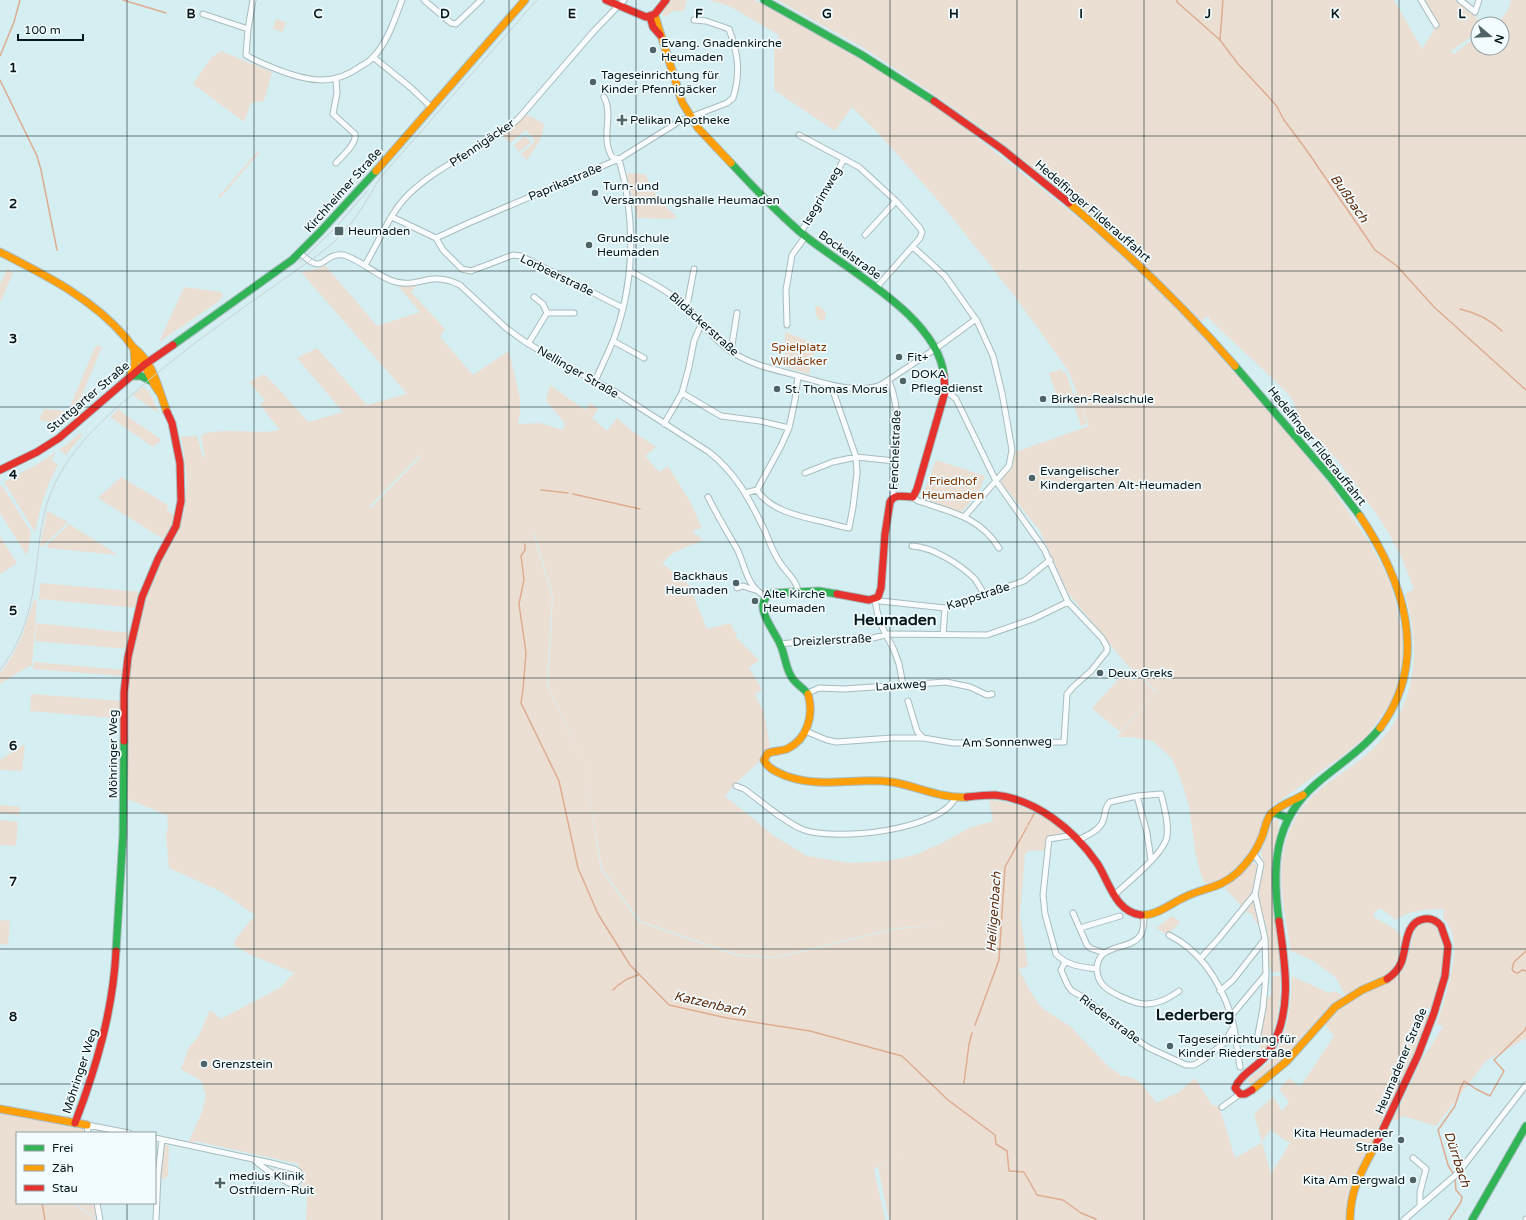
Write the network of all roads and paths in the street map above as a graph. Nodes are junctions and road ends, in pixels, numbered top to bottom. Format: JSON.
{"nodes":[{"id":1,"x":253,"y":0,"type":"edge"},
{"id":2,"x":402,"y":0,"type":"edge"},
{"id":3,"x":424,"y":0,"type":"edge"},
{"id":4,"x":481,"y":0,"type":"edge"},
{"id":5,"x":526,"y":0,"type":"edge"},
{"id":6,"x":606,"y":0,"type":"edge"},
{"id":7,"x":666,"y":0,"type":"edge"},
{"id":8,"x":764,"y":0,"type":"edge"},
{"id":9,"x":1421,"y":0,"type":"edge"},
{"id":10,"x":1460,"y":0,"type":"edge"},
{"id":11,"x":1479,"y":0,"type":"edge"},
{"id":12,"x":620,"y":2,"type":"edge"},
{"id":13,"x":203,"y":14,"type":"dead end"},
{"id":14,"x":652,"y":16,"type":"junction"},
{"id":15,"x":694,"y":20,"type":"dead end"},
{"id":16,"x":1436,"y":25,"type":"dead end"},
{"id":17,"x":248,"y":29,"type":"junction"},
{"id":18,"x":373,"y":57,"type":"junction"},
{"id":19,"x":336,"y":79,"type":"junction"},
{"id":20,"x":604,"y":97,"type":"dead end"},
{"id":21,"x":432,"y":108,"type":"junction"},
{"id":22,"x":690,"y":117,"type":"junction"},
{"id":23,"x":799,"y":136,"type":"dead end"},
{"id":24,"x":844,"y":158,"type":"junction"},
{"id":25,"x":619,"y":159,"type":"junction"},
{"id":26,"x":336,"y":163,"type":"dead end"},
{"id":27,"x":896,"y":201,"type":"junction"},
{"id":28,"x":392,"y":217,"type":"junction"},
{"id":29,"x":803,"y":235,"type":"junction"},
{"id":30,"x":865,"y":235,"type":"dead end"},
{"id":31,"x":436,"y":238,"type":"junction"},
{"id":32,"x":913,"y":247,"type":"junction"},
{"id":33,"x":0,"y":252,"type":"edge"},
{"id":34,"x":300,"y":253,"type":"junction"},
{"id":35,"x":365,"y":265,"type":"junction"},
{"id":36,"x":694,"y":269,"type":"dead end"},
{"id":37,"x":630,"y":271,"type":"junction"},
{"id":38,"x":876,"y":288,"type":"junction"},
{"id":39,"x":534,"y":297,"type":"dead end"},
{"id":40,"x":685,"y":306,"type":"junction"},
{"id":41,"x":622,"y":308,"type":"junction"},
{"id":42,"x":547,"y":313,"type":"junction"},
{"id":43,"x":574,"y":313,"type":"dead end"},
{"id":44,"x":737,"y":313,"type":"dead end"},
{"id":45,"x":976,"y":319,"type":"junction"},
{"id":46,"x":702,"y":322,"type":"junction"},
{"id":47,"x":787,"y":325,"type":"dead end"},
{"id":48,"x":613,"y":341,"type":"junction"},
{"id":49,"x":528,"y":344,"type":"junction"},
{"id":50,"x":133,"y":347,"type":"junction"},
{"id":51,"x":935,"y":350,"type":"junction"},
{"id":52,"x":731,"y":351,"type":"junction"},
{"id":53,"x":644,"y":358,"type":"dead end"},
{"id":54,"x":146,"y":363,"type":"junction"},
{"id":55,"x":129,"y":376,"type":"junction"},
{"id":56,"x":798,"y":376,"type":"junction"},
{"id":57,"x":596,"y":381,"type":"junction"},
{"id":58,"x":890,"y":381,"type":"junction"},
{"id":59,"x":152,"y":382,"type":"junction"},
{"id":60,"x":831,"y":385,"type":"junction"},
{"id":61,"x":945,"y":392,"type":"junction"},
{"id":62,"x":160,"y":393,"type":"junction"},
{"id":63,"x":682,"y":393,"type":"junction"},
{"id":64,"x":664,"y":424,"type":"junction"},
{"id":65,"x":789,"y":428,"type":"junction"},
{"id":66,"x":856,"y":457,"type":"junction"},
{"id":67,"x":895,"y":461,"type":"junction"},
{"id":68,"x":0,"y":470,"type":"edge"},
{"id":69,"x":805,"y":473,"type":"dead end"},
{"id":70,"x":996,"y":481,"type":"junction"},
{"id":71,"x":757,"y":490,"type":"junction"},
{"id":72,"x":745,"y":493,"type":"junction"},
{"id":73,"x":893,"y":496,"type":"junction"},
{"id":74,"x":913,"y":496,"type":"junction"},
{"id":75,"x":708,"y":497,"type":"dead end"},
{"id":76,"x":964,"y":517,"type":"junction"},
{"id":77,"x":912,"y":546,"type":"dead end"},
{"id":78,"x":999,"y":548,"type":"dead end"},
{"id":79,"x":1050,"y":560,"type":"junction"},
{"id":80,"x":737,"y":588,"type":"dead end"},
{"id":81,"x":755,"y":590,"type":"junction"},
{"id":82,"x":798,"y":592,"type":"junction"},
{"id":83,"x":984,"y":594,"type":"junction"},
{"id":84,"x":765,"y":596,"type":"junction"},
{"id":85,"x":875,"y":600,"type":"junction"},
{"id":86,"x":1068,"y":602,"type":"junction"},
{"id":87,"x":945,"y":608,"type":"junction"},
{"id":88,"x":943,"y":635,"type":"junction"},
{"id":89,"x":886,"y":636,"type":"junction"},
{"id":90,"x":780,"y":644,"type":"junction"},
{"id":91,"x":903,"y":685,"type":"junction"},
{"id":92,"x":808,"y":693,"type":"junction"},
{"id":93,"x":992,"y":694,"type":"dead end"},
{"id":94,"x":908,"y":701,"type":"dead end"},
{"id":95,"x":805,"y":731,"type":"junction"},
{"id":96,"x":923,"y":738,"type":"junction"},
{"id":97,"x":736,"y":786,"type":"dead end"},
{"id":98,"x":1305,"y":794,"type":"junction"},
{"id":99,"x":1137,"y":796,"type":"junction"},
{"id":100,"x":956,"y":797,"type":"junction"},
{"id":101,"x":1278,"y":809,"type":"junction"},
{"id":102,"x":1271,"y":814,"type":"junction"},
{"id":103,"x":1289,"y":816,"type":"junction"},
{"id":104,"x":1072,"y":835,"type":"junction"},
{"id":105,"x":1078,"y":840,"type":"junction"},
{"id":106,"x":1253,"y":853,"type":"junction"},
{"id":107,"x":1151,"y":860,"type":"junction"},
{"id":108,"x":1255,"y":894,"type":"junction"},
{"id":109,"x":1114,"y":895,"type":"junction"},
{"id":110,"x":1073,"y":913,"type":"dead end"},
{"id":111,"x":1144,"y":915,"type":"junction"},
{"id":112,"x":1120,"y":916,"type":"dead end"},
{"id":113,"x":1080,"y":928,"type":"junction"},
{"id":114,"x":1169,"y":935,"type":"dead end"},
{"id":115,"x":1265,"y":939,"type":"junction"},
{"id":116,"x":1104,"y":953,"type":"junction"},
{"id":117,"x":1201,"y":958,"type":"junction"},
{"id":118,"x":1065,"y":962,"type":"junction"},
{"id":119,"x":1097,"y":969,"type":"junction"},
{"id":120,"x":1266,"y":975,"type":"junction"},
{"id":121,"x":1179,"y":991,"type":"dead end"},
{"id":122,"x":1220,"y":991,"type":"junction"},
{"id":123,"x":1231,"y":1016,"type":"junction"},
{"id":124,"x":1233,"y":1028,"type":"junction"},
{"id":125,"x":1257,"y":1040,"type":"dead end"},
{"id":126,"x":1240,"y":1067,"type":"dead end"},
{"id":127,"x":1526,"y":1085,"type":"edge"},
{"id":128,"x":1240,"y":1094,"type":"junction"},
{"id":129,"x":1222,"y":1107,"type":"dead end"},
{"id":130,"x":0,"y":1109,"type":"edge"},
{"id":131,"x":75,"y":1123,"type":"junction"},
{"id":132,"x":87,"y":1125,"type":"junction"},
{"id":133,"x":1526,"y":1126,"type":"edge"},
{"id":134,"x":88,"y":1132,"type":"edge"},
{"id":135,"x":124,"y":1132,"type":"edge"},
{"id":136,"x":156,"y":1138,"type":"edge"},
{"id":137,"x":162,"y":1140,"type":"junction"},
{"id":138,"x":1413,"y":1158,"type":"dead end"},
{"id":139,"x":254,"y":1160,"type":"junction"},
{"id":140,"x":97,"y":1204,"type":"edge"},
{"id":141,"x":1420,"y":1205,"type":"junction"},
{"id":142,"x":100,"y":1220,"type":"edge"},
{"id":143,"x":156,"y":1220,"type":"edge"},
{"id":144,"x":1350,"y":1220,"type":"edge"},
{"id":145,"x":1404,"y":1220,"type":"edge"},
{"id":146,"x":1472,"y":1220,"type":"edge"}],
"edges":[{"from":1,"to":17,"type":"street"},
{"from":2,"to":18,"type":"street"},
{"from":3,"to":4,"type":"street"},
{"from":5,"to":21,"type":"main road","name":"Kirchheimer Straße"},
{"from":6,"to":12,"type":"main road"},
{"from":7,"to":14,"type":"main road"},
{"from":8,"to":98,"type":"main road","name":"Hedelfinger Filderauffahrt"},
{"from":9,"to":16,"type":"street"},
{"from":10,"to":11,"type":"street"},
{"from":12,"to":14,"type":"main road"},
{"from":12,"to":28,"type":"street","name":"Pfennigäcker"},
{"from":13,"to":17,"type":"street"},
{"from":14,"to":22,"type":"main road","name":"Bockelstraße"},
{"from":15,"to":22,"type":"street","name":"Paprikastraße"},
{"from":17,"to":19,"type":"street"},
{"from":18,"to":19,"type":"street"},
{"from":18,"to":21,"type":"street"},
{"from":19,"to":26,"type":"street"},
{"from":20,"to":25,"type":"street"},
{"from":21,"to":34,"type":"main road","name":"Kirchheimer Straße"},
{"from":22,"to":25,"type":"street","name":"Paprikastraße"},
{"from":22,"to":29,"type":"main road","name":"Bockelstraße"},
{"from":23,"to":24,"type":"street","name":"Isegrimweg"},
{"from":24,"to":27,"type":"street","name":"Isegrimweg"},
{"from":24,"to":29,"type":"street","name":"Isegrimweg"},
{"from":25,"to":31,"type":"street","name":"Paprikastraße"},
{"from":25,"to":37,"type":"street"},
{"from":27,"to":30,"type":"street"},
{"from":27,"to":32,"type":"street","name":"Isegrimweg"},
{"from":28,"to":31,"type":"street","name":"Lorbeerstraße"},
{"from":28,"to":35,"type":"street","name":"Pfennigäcker"},
{"from":29,"to":38,"type":"main road","name":"Bockelstraße"},
{"from":29,"to":47,"type":"street","name":"Isegrimweg"},
{"from":31,"to":41,"type":"street","name":"Lorbeerstraße"},
{"from":32,"to":38,"type":"street"},
{"from":32,"to":45,"type":"street"},
{"from":33,"to":50,"type":"main road"},
{"from":34,"to":35,"type":"street","name":"Nellinger Straße"},
{"from":34,"to":54,"type":"main road","name":"Kirchheimer Straße"},
{"from":35,"to":49,"type":"street","name":"Nellinger Straße"},
{"from":36,"to":40,"type":"street"},
{"from":37,"to":40,"type":"street","name":"Bildäckerstraße"},
{"from":37,"to":41,"type":"street"},
{"from":38,"to":51,"type":"main road","name":"Bockelstraße"},
{"from":39,"to":42,"type":"street"},
{"from":40,"to":46,"type":"street","name":"Bildäckerstraße"},
{"from":41,"to":48,"type":"street"},
{"from":42,"to":43,"type":"street"},
{"from":42,"to":49,"type":"street"},
{"from":44,"to":52,"type":"street"},
{"from":45,"to":51,"type":"street","name":"Bildäckerstraße"},
{"from":45,"to":70,"type":"street"},
{"from":46,"to":52,"type":"street","name":"Bildäckerstraße"},
{"from":46,"to":63,"type":"street"},
{"from":48,"to":53,"type":"street"},
{"from":48,"to":57,"type":"street"},
{"from":49,"to":57,"type":"street","name":"Nellinger Straße"},
{"from":50,"to":54,"type":"main road"},
{"from":50,"to":55,"type":"main road"},
{"from":51,"to":58,"type":"street","name":"Bildäckerstraße"},
{"from":51,"to":61,"type":"main road","name":"Bockelstraße"},
{"from":52,"to":56,"type":"street","name":"Bildäckerstraße"},
{"from":54,"to":55,"type":"main road","name":"Stuttgarter Straße"},
{"from":54,"to":59,"type":"main road","name":"Möhringer Weg"},
{"from":54,"to":62,"type":"main road","name":"Möhringer Weg"},
{"from":55,"to":59,"type":"main road"},
{"from":55,"to":68,"type":"main road","name":"Stuttgarter Straße"},
{"from":56,"to":60,"type":"street","name":"Bildäckerstraße"},
{"from":56,"to":65,"type":"street"},
{"from":57,"to":64,"type":"street","name":"Nellinger Straße"},
{"from":58,"to":60,"type":"street","name":"Bildäckerstraße"},
{"from":58,"to":67,"type":"street","name":"Fenchelstraße"},
{"from":59,"to":62,"type":"main road","name":"Möhringer Weg"},
{"from":60,"to":66,"type":"street"},
{"from":61,"to":70,"type":"street"},
{"from":61,"to":74,"type":"main road","name":"Bockelstraße"},
{"from":62,"to":131,"type":"main road","name":"Möhringer Weg"},
{"from":63,"to":64,"type":"street"},
{"from":63,"to":65,"type":"street"},
{"from":64,"to":72,"type":"street","name":"Nellinger Straße"},
{"from":65,"to":71,"type":"street"},
{"from":66,"to":67,"type":"street"},
{"from":66,"to":69,"type":"street"},
{"from":66,"to":71,"type":"street"},
{"from":67,"to":73,"type":"street","name":"Fenchelstraße"},
{"from":70,"to":76,"type":"street"},
{"from":70,"to":79,"type":"street"},
{"from":71,"to":72,"type":"street"},
{"from":72,"to":82,"type":"street","name":"Nellinger Straße"},
{"from":73,"to":74,"type":"main road"},
{"from":73,"to":85,"type":"main road"},
{"from":74,"to":76,"type":"street"},
{"from":75,"to":81,"type":"street"},
{"from":76,"to":78,"type":"street"},
{"from":77,"to":83,"type":"street"},
{"from":79,"to":83,"type":"street","name":"Kappstraße"},
{"from":79,"to":86,"type":"street"},
{"from":80,"to":81,"type":"street"},
{"from":81,"to":84,"type":"street"},
{"from":82,"to":84,"type":"main road"},
{"from":82,"to":85,"type":"main road"},
{"from":83,"to":87,"type":"street","name":"Kappstraße"},
{"from":84,"to":90,"type":"main road"},
{"from":85,"to":87,"type":"street","name":"Kappstraße"},
{"from":85,"to":89,"type":"street"},
{"from":86,"to":88,"type":"street","name":"Dreizlerstraße"},
{"from":86,"to":96,"type":"street","name":"Am Sonnenweg"},
{"from":87,"to":88,"type":"street"},
{"from":88,"to":89,"type":"street","name":"Dreizlerstraße"},
{"from":89,"to":90,"type":"street","name":"Dreizlerstraße"},
{"from":89,"to":91,"type":"street"},
{"from":90,"to":92,"type":"main road"},
{"from":91,"to":92,"type":"street","name":"Lauxweg"},
{"from":91,"to":93,"type":"street","name":"Lauxweg"},
{"from":92,"to":95,"type":"main road"},
{"from":94,"to":96,"type":"street"},
{"from":95,"to":96,"type":"street","name":"Am Sonnenweg"},
{"from":95,"to":100,"type":"main road"},
{"from":97,"to":100,"type":"street"},
{"from":98,"to":101,"type":"main road"},
{"from":98,"to":103,"type":"main road","name":"Hedelfinger Filderauffahrt"},
{"from":99,"to":105,"type":"street"},
{"from":99,"to":107,"type":"street"},
{"from":99,"to":107,"type":"street"},
{"from":100,"to":104,"type":"main road"},
{"from":101,"to":102,"type":"main road"},
{"from":101,"to":103,"type":"main road"},
{"from":102,"to":103,"type":"main road"},
{"from":102,"to":106,"type":"main road"},
{"from":103,"to":128,"type":"main road","name":"Hedelfinger Filderauffahrt"},
{"from":104,"to":105,"type":"main road"},
{"from":104,"to":118,"type":"street"},
{"from":105,"to":109,"type":"main road"},
{"from":106,"to":108,"type":"street"},
{"from":106,"to":111,"type":"main road"},
{"from":107,"to":109,"type":"street"},
{"from":108,"to":115,"type":"street"},
{"from":108,"to":117,"type":"street"},
{"from":109,"to":111,"type":"main road"},
{"from":110,"to":113,"type":"street"},
{"from":111,"to":116,"type":"street"},
{"from":112,"to":113,"type":"street"},
{"from":113,"to":116,"type":"street"},
{"from":114,"to":117,"type":"street"},
{"from":115,"to":120,"type":"street"},
{"from":115,"to":122,"type":"street"},
{"from":116,"to":119,"type":"street"},
{"from":117,"to":122,"type":"street"},
{"from":118,"to":119,"type":"street"},
{"from":118,"to":124,"type":"street","name":"Riederstraße"},
{"from":119,"to":121,"type":"street"},
{"from":120,"to":123,"type":"street"},
{"from":120,"to":125,"type":"street"},
{"from":122,"to":123,"type":"street"},
{"from":123,"to":124,"type":"street"},
{"from":124,"to":126,"type":"street"},
{"from":127,"to":141,"type":"street"},
{"from":128,"to":129,"type":"street","name":"Heumadener Straße"},
{"from":128,"to":144,"type":"main road","name":"Heumadener Straße"},
{"from":130,"to":131,"type":"main road"},
{"from":131,"to":132,"type":"main road"},
{"from":132,"to":134,"type":"street"},
{"from":132,"to":135,"type":"street"},
{"from":133,"to":146,"type":"main road"},
{"from":136,"to":137,"type":"street"},
{"from":137,"to":139,"type":"street"},
{"from":137,"to":143,"type":"street"},
{"from":138,"to":141,"type":"street"},
{"from":139,"to":139,"type":"street"},
{"from":140,"to":142,"type":"street"},
{"from":141,"to":145,"type":"street"}]}
